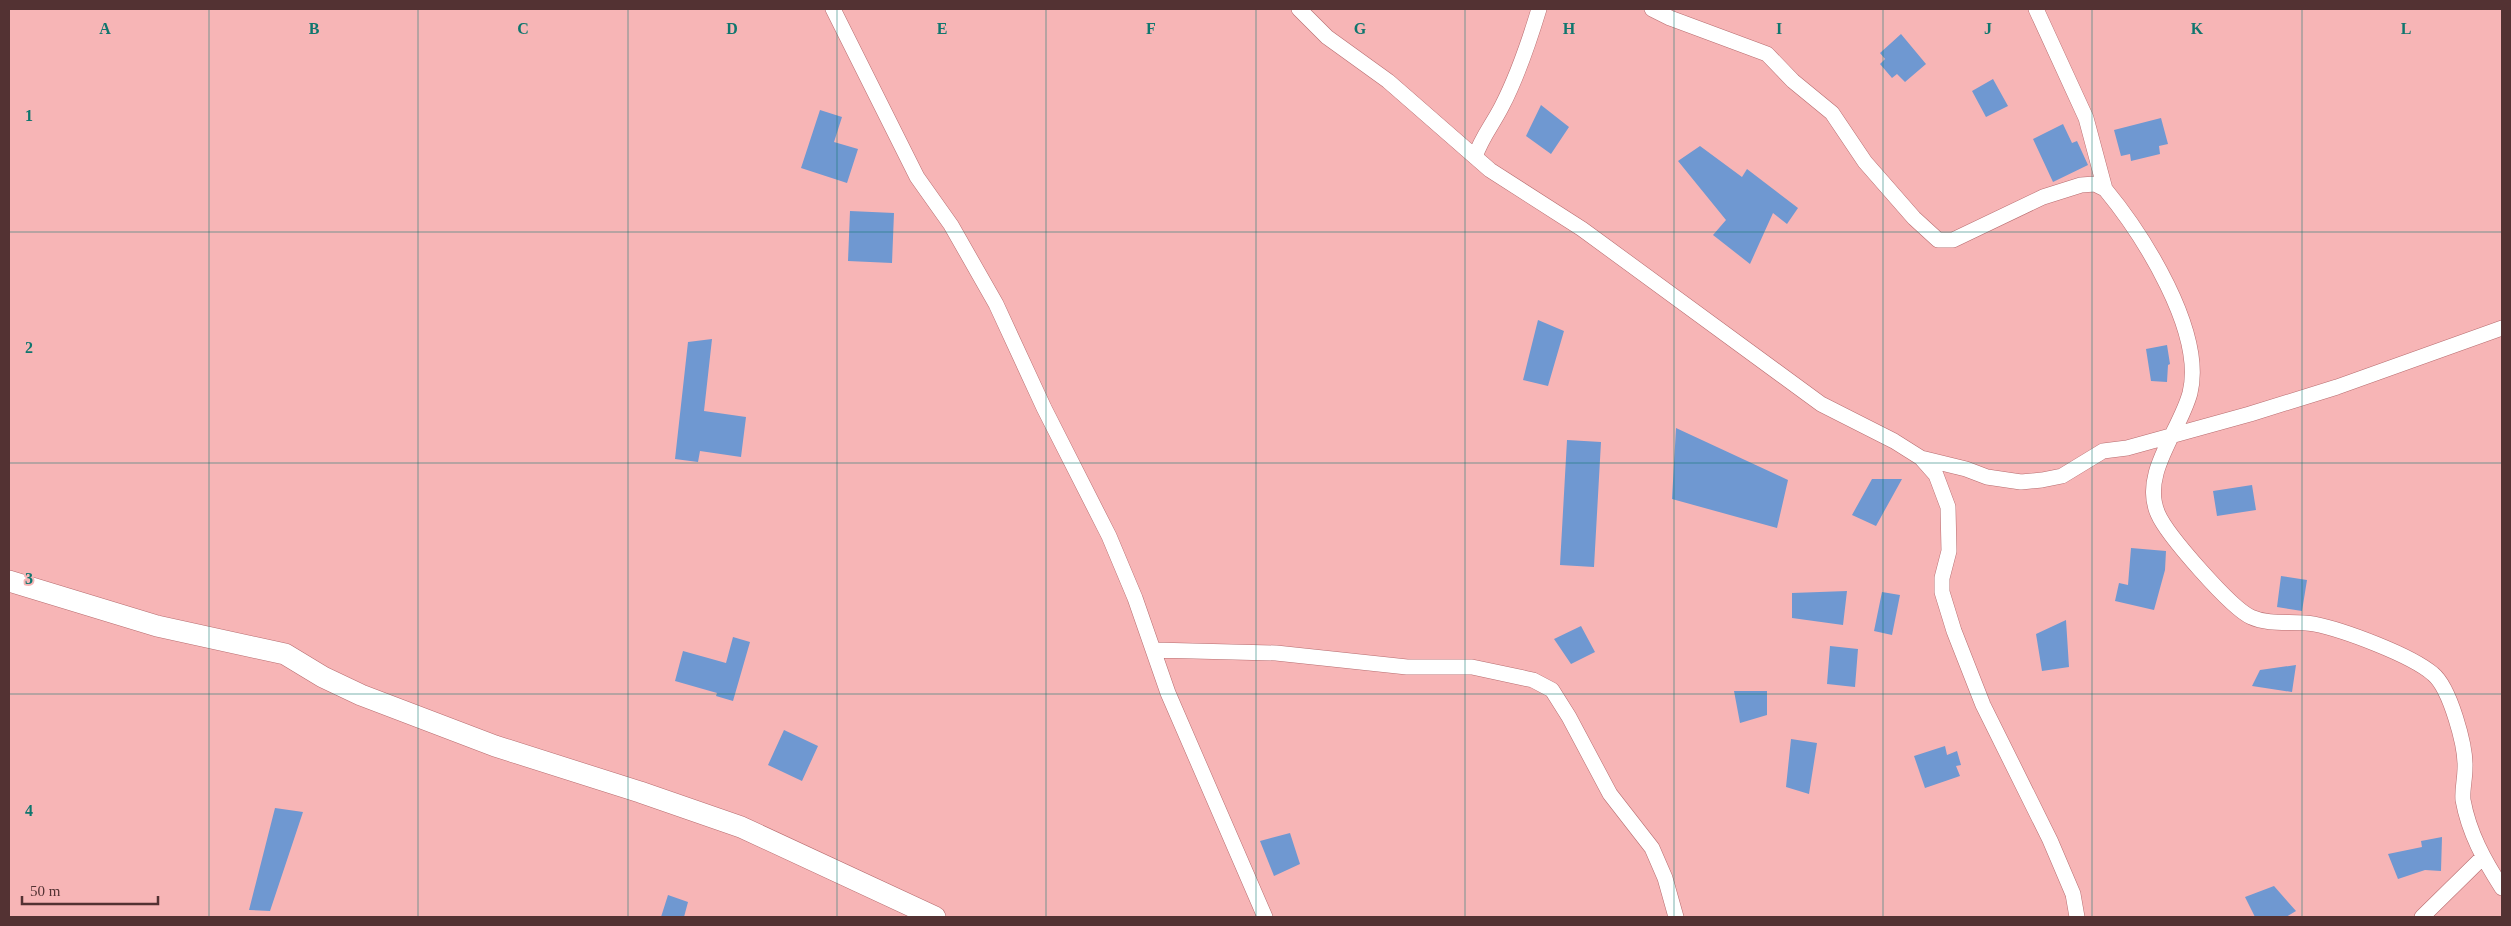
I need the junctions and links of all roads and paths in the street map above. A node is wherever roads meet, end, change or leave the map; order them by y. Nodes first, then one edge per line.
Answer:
1 (833, 9) edge
2 (1299, 9) edge
3 (1539, 9) edge
4 (1652, 9) edge
5 (2036, 9) edge
6 (1475, 157) junction
7 (2106, 189) junction
8 (2502, 328) edge
9 (2172, 436) junction
10 (1921, 458) junction
11 (9, 581) edge
12 (1154, 650) junction
13 (2482, 858) junction
14 (2502, 888) edge
15 (935, 917) edge
16 (1265, 917) edge
17 (1676, 917) edge
18 (2077, 917) edge
19 (2422, 917) edge

1 - 12 street
2 - 6 street
3 - 6 street
4 - 7 street
5 - 7 street
6 - 10 street
7 - 9 street
8 - 9 street
9 - 10 street
9 - 13 street
10 - 18 street
11 - 15 street
12 - 16 street
12 - 17 street
13 - 14 street
13 - 19 street

